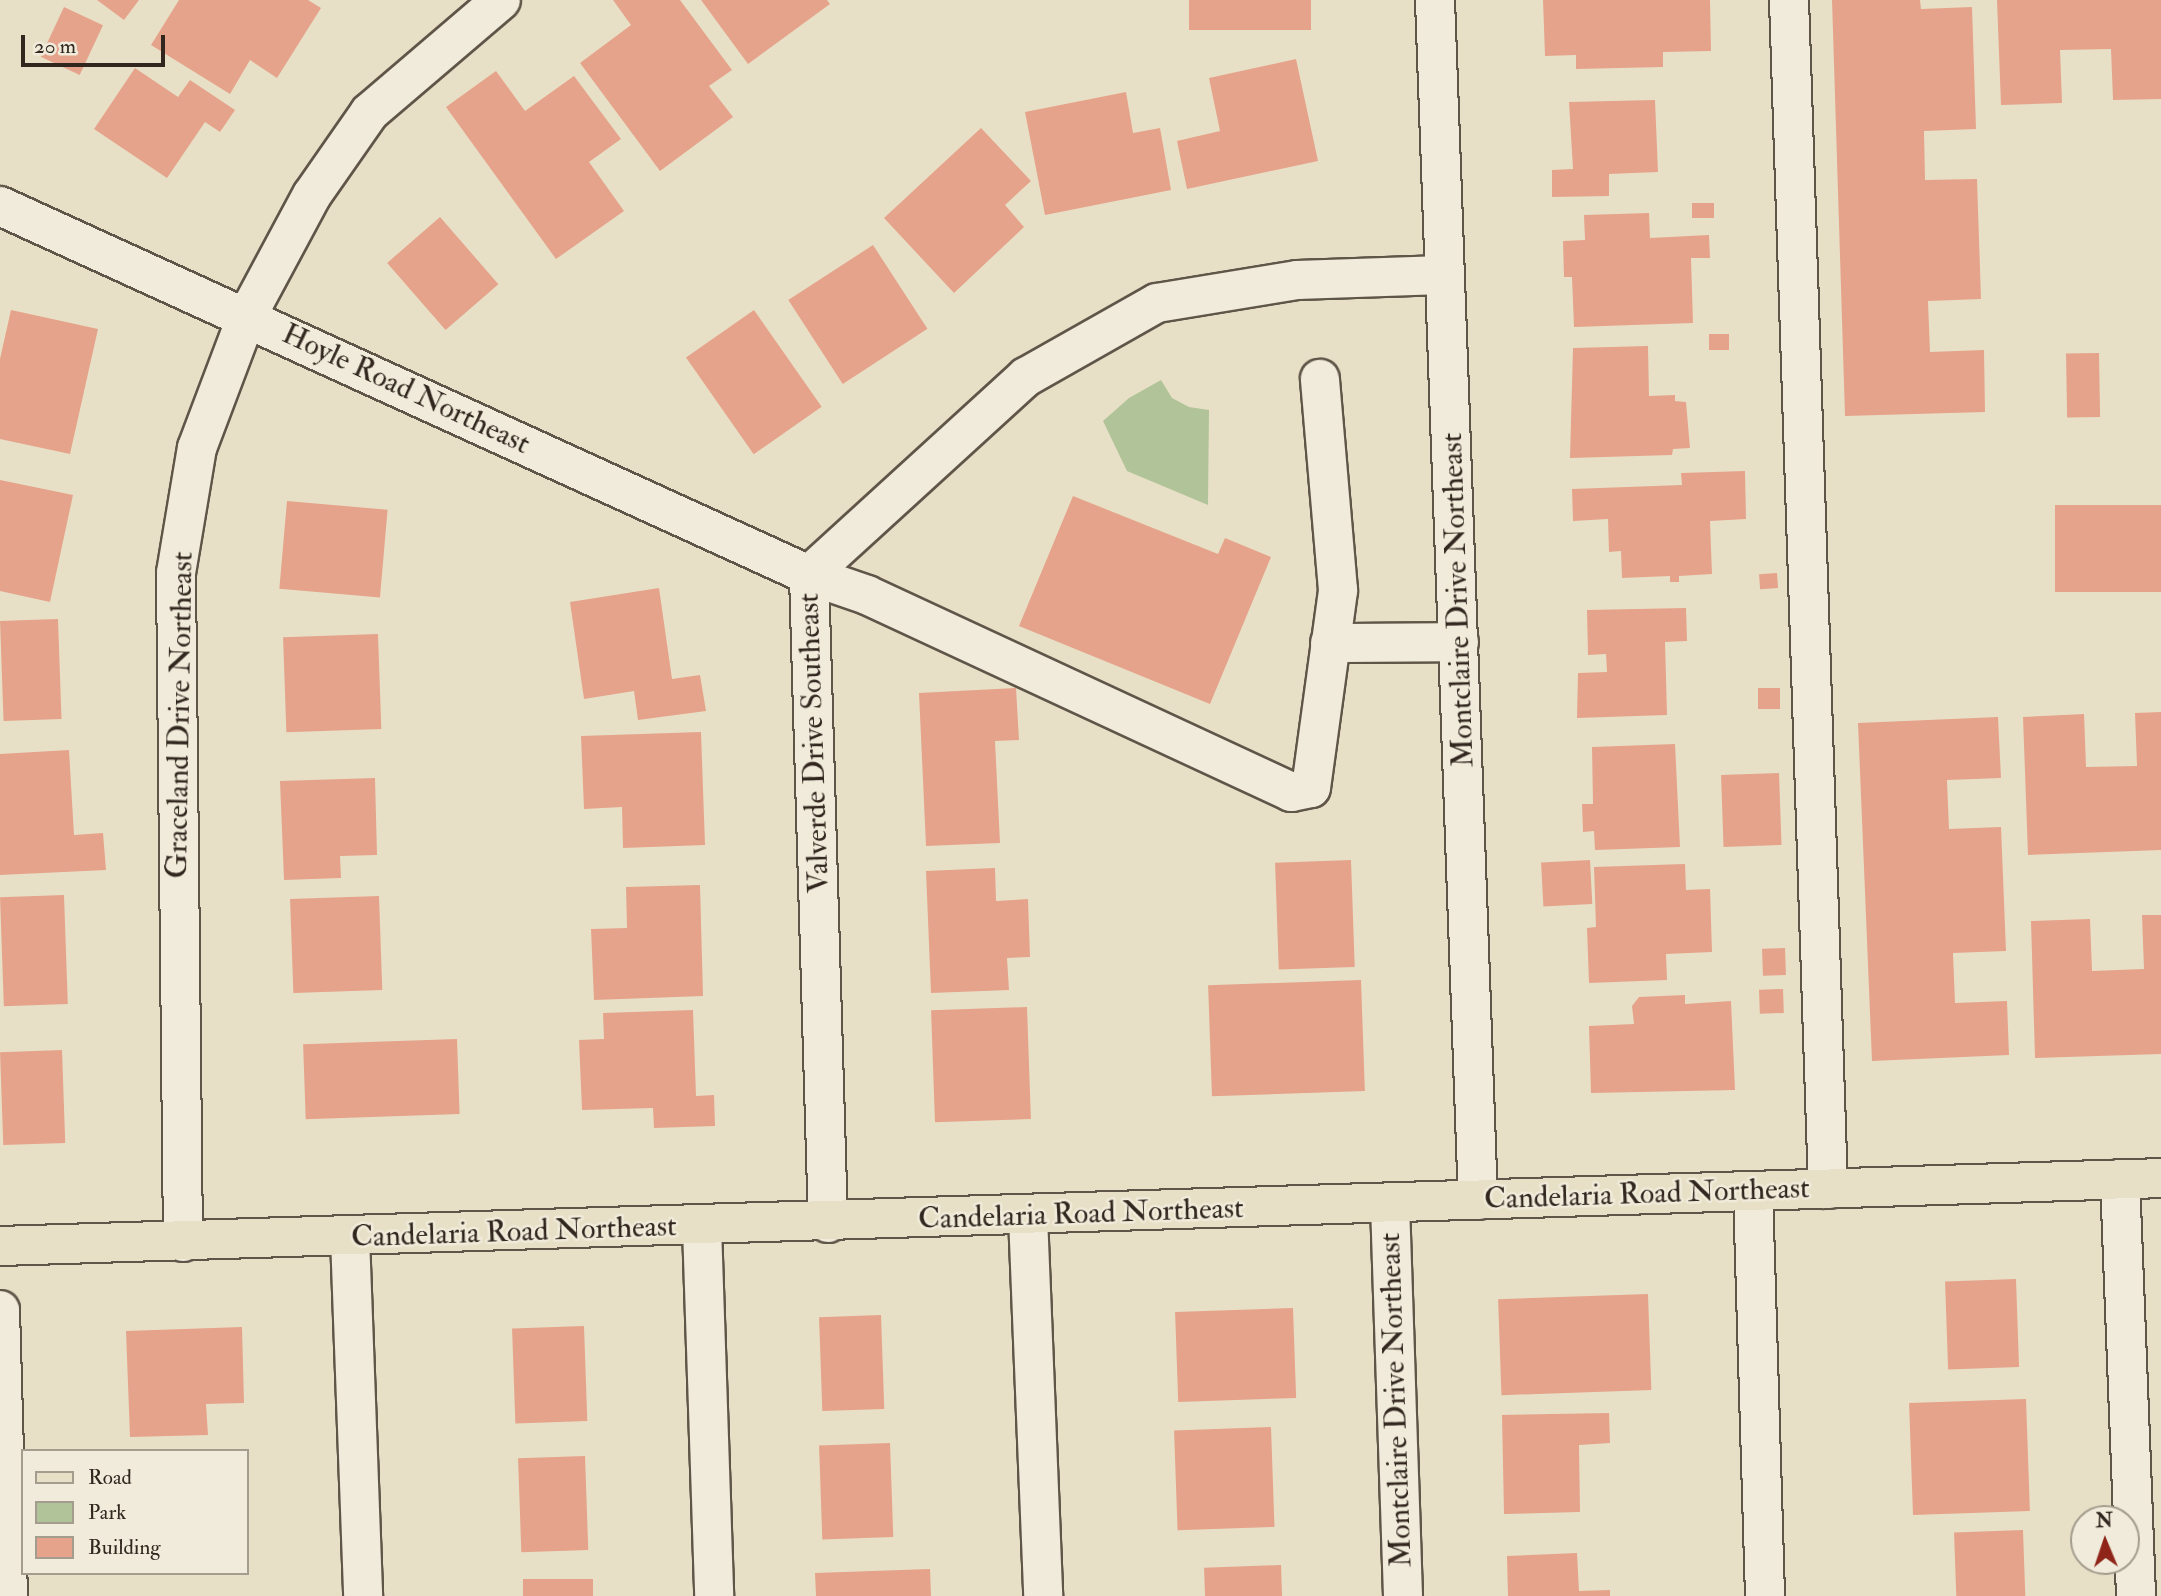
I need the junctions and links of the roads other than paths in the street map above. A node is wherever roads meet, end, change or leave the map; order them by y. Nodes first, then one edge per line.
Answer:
1 (501, 0) edge
2 (1434, 0) edge
3 (1789, 0) edge
4 (0, 206) edge
5 (1443, 275) junction
6 (247, 316) junction
7 (1320, 379) dead end
8 (809, 575) junction
9 (1460, 642) junction
10 (1330, 643) junction
11 (2161, 1178) edge
12 (2120, 1179) junction
13 (1828, 1189) junction
14 (1753, 1191) junction
15 (1478, 1200) junction
16 (1390, 1204) junction
17 (1028, 1216) junction
18 (828, 1223) junction
19 (702, 1227) junction
20 (350, 1237) junction
21 (183, 1242) junction
22 (0, 1246) edge
23 (0, 1310) edge
24 (8, 1596) edge
25 (363, 1596) edge
26 (714, 1596) edge
27 (1043, 1596) edge
28 (1403, 1596) edge
29 (1765, 1596) edge
30 (2136, 1596) edge

1 - 6 street, Graceland Drive Northeast
2 - 5 street, Montclaire Drive Northeast
3 - 13 street
4 - 6 street, Hoyle Road Northeast
5 - 8 street, Valverde Drive Southeast
5 - 9 street, Montclaire Drive Northeast
6 - 8 street, Hoyle Road Northeast
6 - 21 street, Graceland Drive Northeast
7 - 10 street
8 - 10 street, Hoyle Road Northeast
8 - 18 street, Valverde Drive Southeast
9 - 10 street
9 - 15 street, Montclaire Drive Northeast
11 - 12 main road, Candelaria Road Northeast
12 - 13 main road, Candelaria Road Northeast
12 - 30 street
13 - 14 main road, Candelaria Road Northeast
14 - 15 main road, Candelaria Road Northeast
14 - 29 street
15 - 16 main road, Candelaria Road Northeast
16 - 17 main road, Candelaria Road Northeast
16 - 28 street, Montclaire Drive Northeast
17 - 18 main road, Candelaria Road Northeast
17 - 27 street
18 - 19 main road, Candelaria Road Northeast
19 - 20 main road, Candelaria Road Northeast
19 - 26 street
20 - 21 main road, Candelaria Road Northeast
20 - 25 street
21 - 22 main road, Candelaria Road Northeast
23 - 24 street

